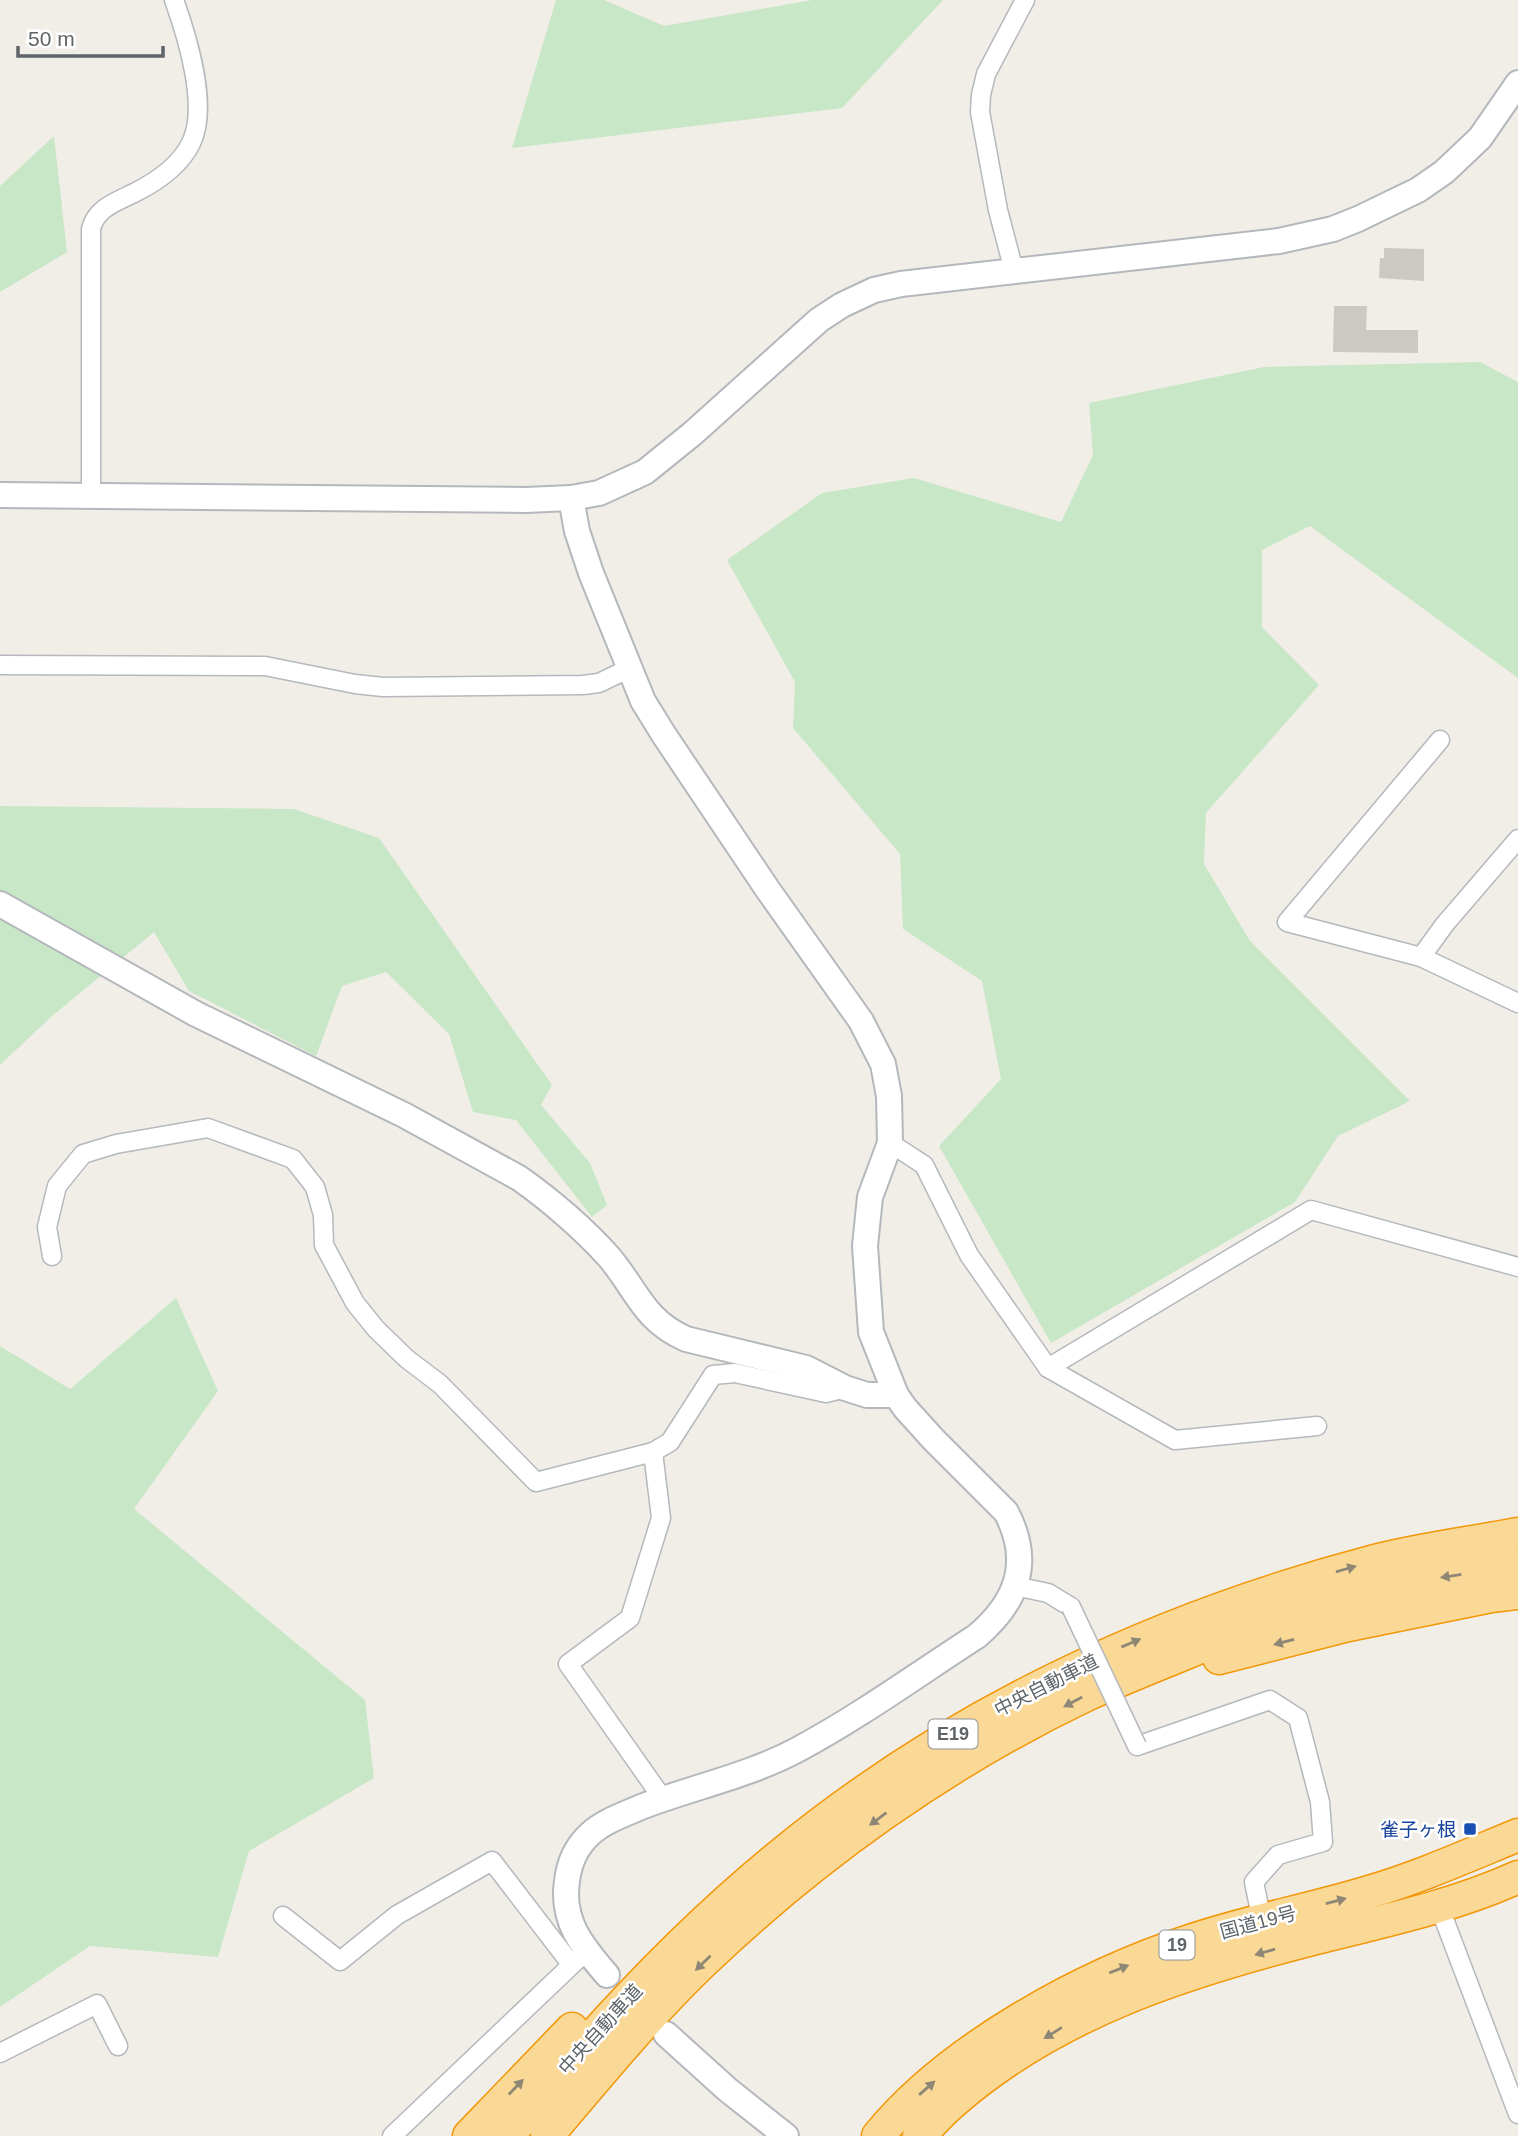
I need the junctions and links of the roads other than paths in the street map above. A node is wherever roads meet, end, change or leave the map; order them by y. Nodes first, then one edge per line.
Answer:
1 (174, 0) edge
2 (1025, 0) edge
3 (1518, 83) edge
4 (1014, 271) junction
5 (0, 495) edge
6 (91, 495) junction
7 (572, 498) junction
8 (0, 665) edge
9 (630, 668) junction
10 (1440, 740) dead end
11 (1518, 839) edge
12 (0, 904) edge
13 (1420, 957) junction
14 (1518, 1003) edge
15 (890, 1143) junction
16 (52, 1256) dead end
17 (1518, 1266) edge
18 (1048, 1368) junction
19 (845, 1388) junction
20 (896, 1395) junction
21 (1317, 1426) dead end
22 (653, 1452) junction
23 (1518, 1534) edge
24 (1518, 1566) edge
25 (1015, 1586) junction
26 (1518, 1592) edge
27 (1148, 1668) junction
28 (961, 1730) junction
29 (663, 1799) junction
30 (1518, 1835) edge
31 (1518, 1877) edge
32 (1439, 1906) junction
33 (283, 1916) dead end
34 (1262, 1921) junction
35 (579, 1958) junction
36 (607, 1975) dead end
37 (666, 2034) dead end
38 (118, 2046) dead end
39 (0, 2053) edge
40 (1518, 2114) edge
41 (392, 2136) edge
42 (469, 2136) edge
43 (508, 2136) edge
44 (547, 2136) edge
45 (786, 2136) edge
46 (878, 2136) edge
47 (919, 2136) edge

1 - 6 street
2 - 4 street
3 - 4 street
4 - 7 street
5 - 6 street
6 - 7 street
7 - 9 street
8 - 9 street
9 - 15 street
10 - 13 street
11 - 13 street
12 - 19 street
13 - 14 street
15 - 18 street
15 - 20 street
16 - 22 street
17 - 18 street
18 - 21 street
19 - 20 street
19 - 22 street
20 - 25 street
22 - 29 street
28 -> 23 highway, 中央自動車道 / E19
24 -> 27 highway, 中央自動車道 / E19
25 - 29 street
25 - 34 street, bridge
26 -> 27 highway
27 -> 44 highway, 中央自動車道 / E19
42 -> 28 highway
28 - 43 highway, 中央自動車道 / E19
29 - 35 street
34 -> 30 highway, 国道19号 / 19
31 - 32 highway, 国道19号 / 19
32 - 40 street
32 -> 47 highway, 国道19号 / 19
33 - 35 street
46 -> 34 highway, 国道19号 / 19
35 - 36 street
35 - 41 street
37 - 45 street
38 - 39 street

